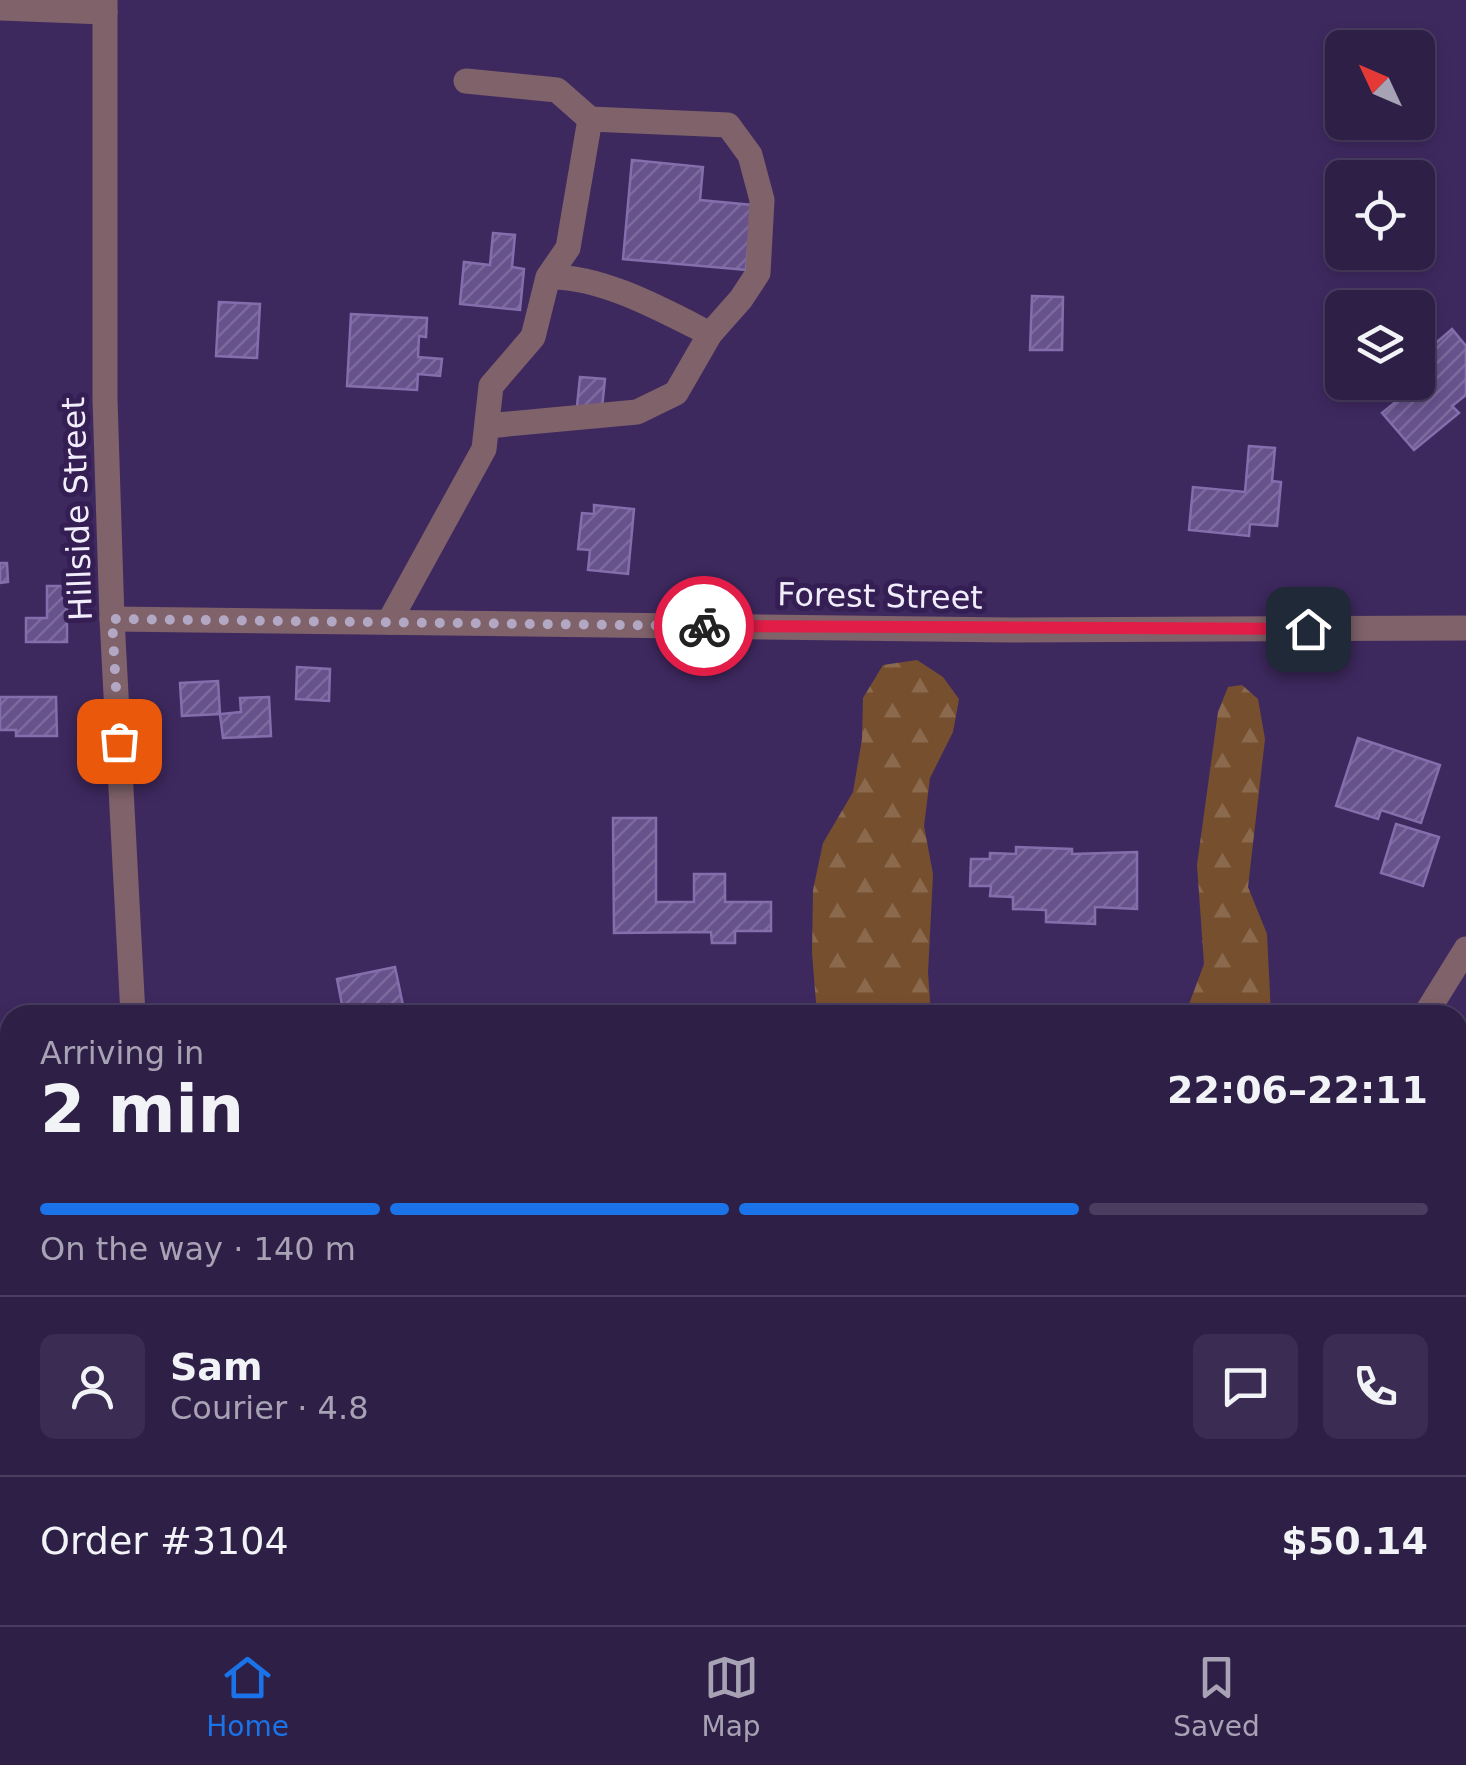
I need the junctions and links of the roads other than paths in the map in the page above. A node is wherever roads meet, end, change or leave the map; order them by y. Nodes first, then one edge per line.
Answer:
1 (105, 6) edge
2 (0, 8) edge
3 (466, 81) dead end
4 (590, 120) junction
5 (548, 277) junction
6 (710, 334) junction
7 (487, 426) junction
8 (112, 619) junction
9 (389, 622) junction
10 (1466, 628) edge
11 (1466, 949) edge
12 (132, 1005) edge
13 (1431, 1005) edge

1 - 2 street
1 - 8 street, Hillside Street
3 - 4 street
4 - 5 street
4 - 6 street
5 - 6 street
5 - 7 street
6 - 7 street
7 - 9 street
8 - 9 street, Forest Street
8 - 12 street, Hillside Street
9 - 10 street, Forest Street
11 - 13 street

